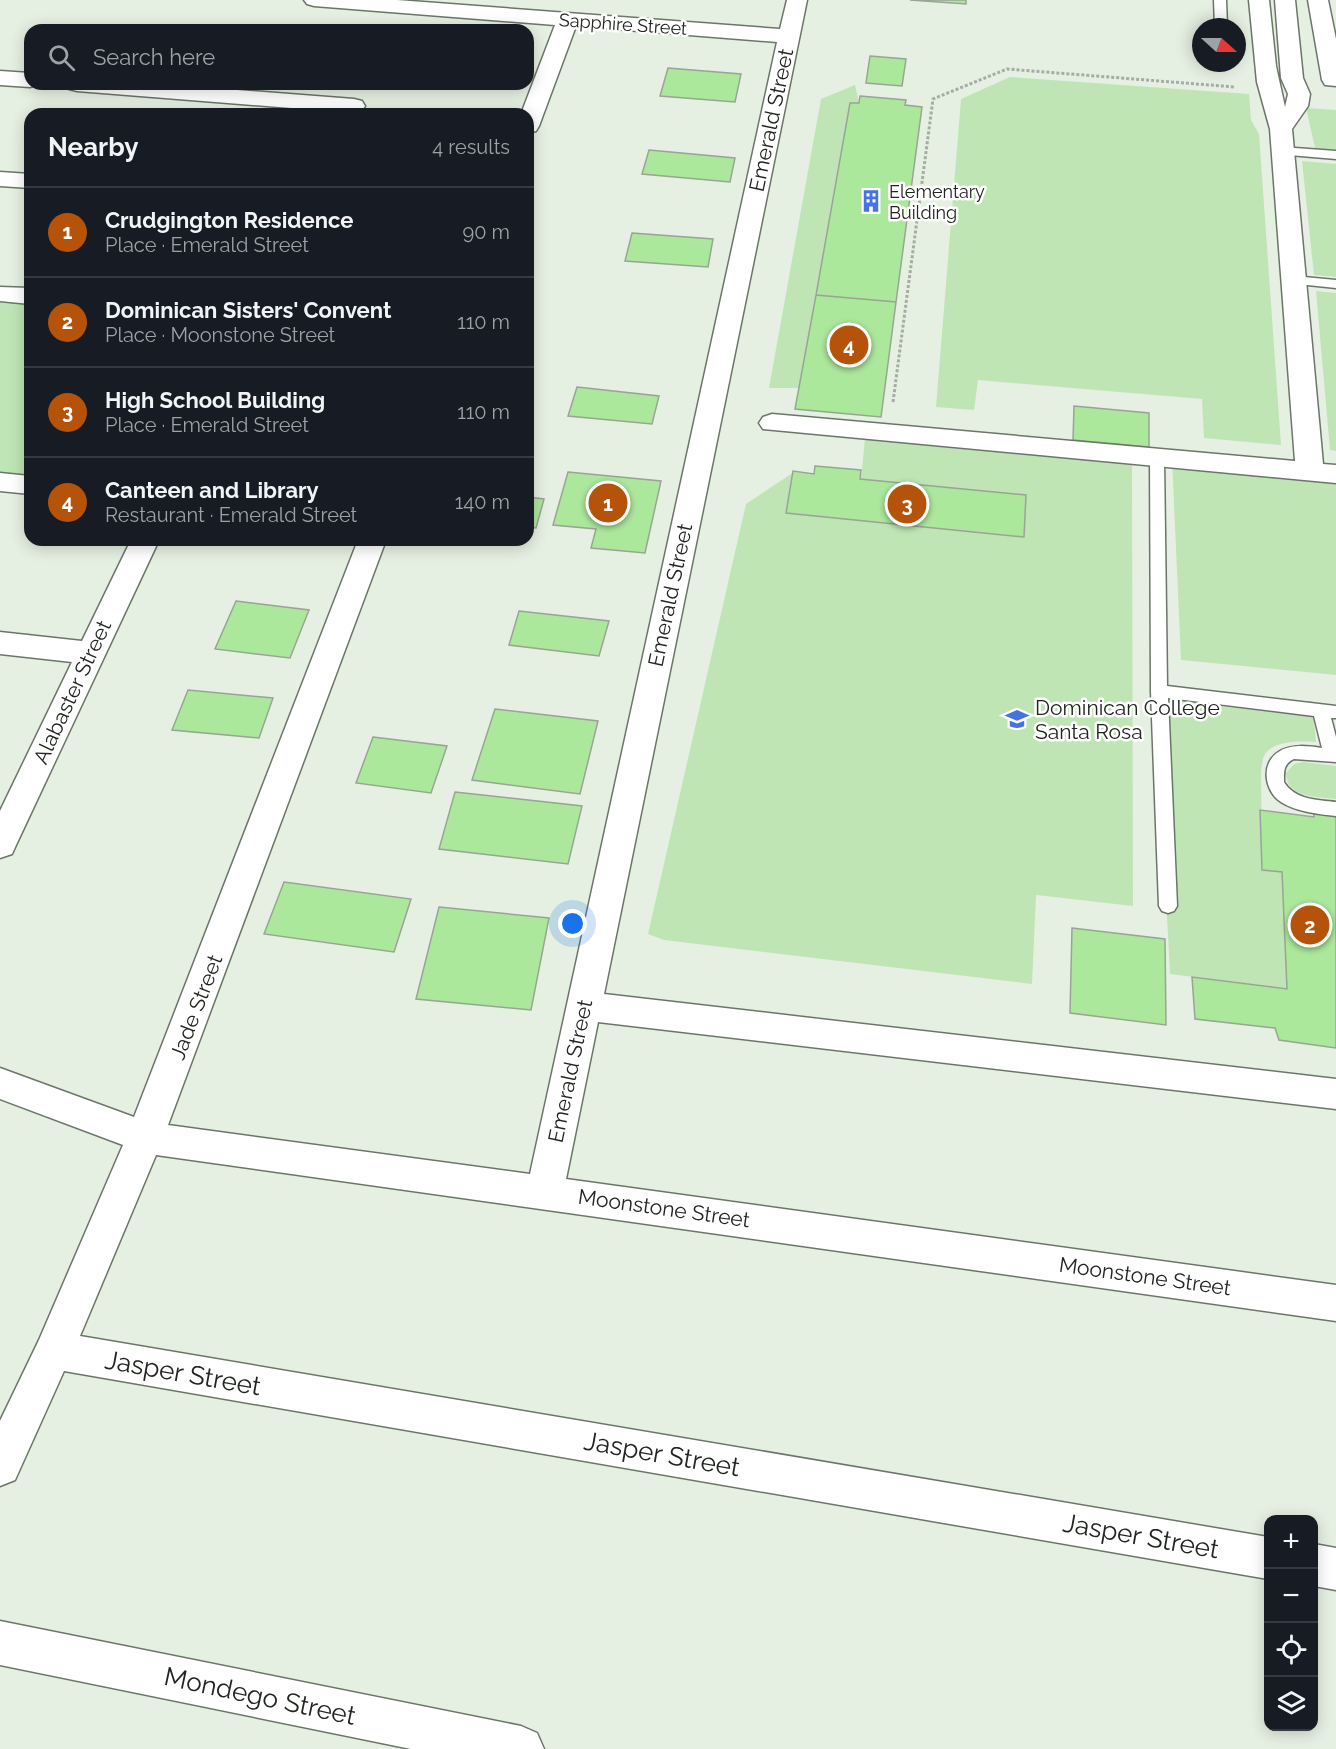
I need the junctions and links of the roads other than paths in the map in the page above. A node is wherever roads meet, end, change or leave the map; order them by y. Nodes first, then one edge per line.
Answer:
1 (314, 0) edge
2 (797, 0) edge
3 (1220, 0) edge
4 (1259, 0) edge
5 (1285, 0) edge
6 (1318, 0) edge
7 (401, 7) junction
8 (1221, 18) edge
9 (568, 19) junction
10 (393, 24) edge
11 (789, 36) junction
12 (1266, 77) junction
13 (0, 78) edge
14 (1292, 78) junction
15 (24, 80) edge
16 (1335, 80) edge
17 (140, 90) edge
18 (361, 90) edge
19 (331, 108) edge
20 (353, 108) edge
21 (534, 110) edge
22 (1281, 140) junction
23 (1336, 155) edge
24 (0, 179) edge
25 (24, 181) edge
26 (1293, 280) junction
27 (1336, 284) edge
28 (0, 294) edge
29 (24, 296) edge
30 (772, 423) dead end
31 (1157, 457) junction
32 (1323, 473) edge
33 (0, 482) edge
34 (24, 484) edge
35 (142, 546) edge
36 (370, 546) edge
37 (0, 643) edge
38 (91, 653) junction
39 (1159, 691) junction
40 (1329, 711) edge
41 (1334, 756) edge
42 (1336, 809) edge
43 (1, 840) edge
44 (1168, 906) dead end
45 (584, 1006) junction
46 (0, 1083) edge
47 (1336, 1094) edge
48 (147, 1138) junction
49 (545, 1191) junction
50 (1336, 1303) edge
51 (56, 1351) junction
52 (0, 1466) edge
53 (1264, 1557) edge
54 (1318, 1566) edge
55 (1336, 1569) edge
56 (0, 1643) edge
57 (521, 1749) edge

1 - 7 street, Sapphire Street
2 - 11 street, Emerald Street
3 - 8 lane
4 - 12 street
5 - 14 street
6 - 16 street
7 - 9 street, Sapphire Street
7 - 10 street
9 - 11 street, Sapphire Street
9 - 21 street
11 - 45 street, Emerald Street
12 - 14 street
12 - 22 street
13 - 15 street
14 - 16 street
14 - 22 street
17 - 19 street
18 - 20 street
22 - 23 lane
22 - 26 street
24 - 25 street
26 - 27 lane
26 - 32 street
28 - 29 street
30 - 31 street
31 - 32 street
31 - 39 lane
33 - 34 street
35 - 38 street, Alabaster Street
36 - 48 street, Jade Street
37 - 38 street
38 - 43 street, Alabaster Street
39 - 40 lane
39 - 44 lane
40 - 41 lane
41 - 42 lane
45 - 47 street
45 - 49 street, Emerald Street
46 - 48 street, Moonstone Street
48 - 49 street, Moonstone Street
48 - 51 street, Jade Street
49 - 50 street, Moonstone Street
51 - 52 street, Jade Street
51 - 53 street, Jasper Street
54 - 55 street
56 - 57 street, Mondego Street

